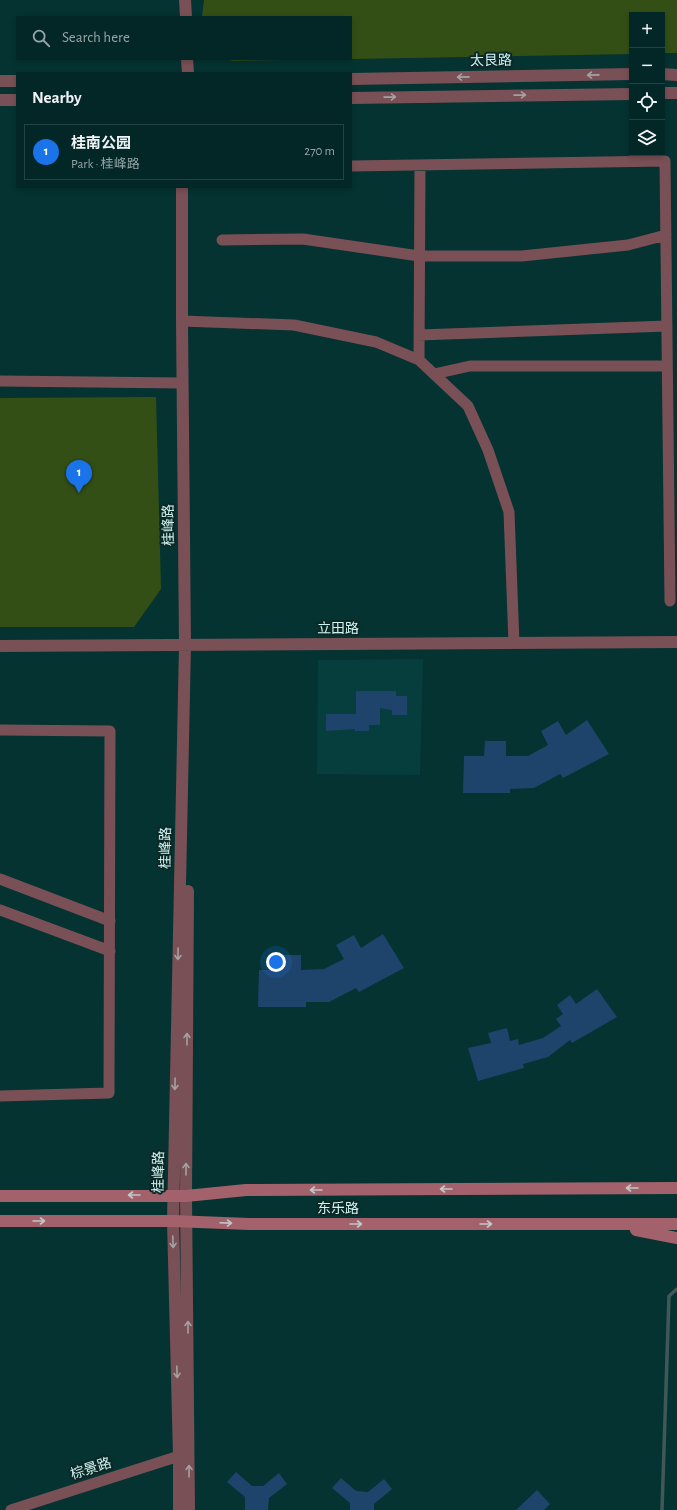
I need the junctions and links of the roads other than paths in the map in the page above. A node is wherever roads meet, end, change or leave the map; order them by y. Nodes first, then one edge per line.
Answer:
1 (181, 0) edge
2 (185, 0) edge
3 (182, 16) edge
4 (186, 16) edge
5 (182, 60) edge
6 (187, 60) edge
7 (182, 72) edge
8 (188, 72) edge
9 (629, 74) edge
10 (665, 74) edge
11 (677, 75) edge
12 (352, 79) edge
13 (0, 81) edge
14 (16, 81) edge
15 (665, 93) edge
16 (677, 93) edge
17 (629, 94) edge
18 (352, 98) edge
19 (0, 100) edge
20 (16, 100) edge
21 (420, 165) junction
22 (352, 166) edge
23 (182, 188) edge
24 (187, 188) edge
25 (666, 235) junction
26 (222, 240) dead end
27 (420, 256) junction
28 (185, 321) junction
29 (667, 326) junction
30 (419, 335) junction
31 (419, 360) junction
32 (667, 366) junction
33 (434, 374) junction
34 (0, 381) edge
35 (182, 383) junction
36 (670, 600) dead end
37 (677, 642) edge
38 (514, 643) junction
39 (187, 645) junction
40 (0, 646) edge
41 (0, 730) edge
42 (0, 879) edge
43 (0, 910) edge
44 (110, 921) junction
45 (110, 951) junction
46 (0, 1096) edge
47 (674, 1185) edge
48 (173, 1195) junction
49 (0, 1196) edge
50 (186, 1196) junction
51 (0, 1221) edge
52 (173, 1221) junction
53 (187, 1221) junction
54 (593, 1224) junction
55 (674, 1224) edge
56 (674, 1237) edge
57 (179, 1456) junction
58 (11, 1510) edge
59 (179, 1510) edge
60 (189, 1510) edge

1 - 3 street
2 - 4 street
5 - 7 street
6 - 8 street
9 -> 12 street, 太艮路
10 - 11 street
13 - 14 street
15 - 16 street
18 -> 17 street
19 - 20 street
21 - 22 street
21 - 25 street
21 - 27 street
23 - 28 street, 桂峰路
24 - 28 street
25 - 27 street
25 - 29 street
26 - 27 street
27 - 30 street
28 - 31 street
28 - 35 street, 桂峰路
28 - 39 street
29 - 30 street
29 - 32 street
30 - 31 street
31 - 33 street
32 - 33 street
32 - 36 street
33 - 38 street
34 - 35 street
35 - 39 street, 桂峰路
37 - 38 street, 立田路
38 - 39 street, 立田路
39 - 40 street, 立田路
39 -> 48 street, 桂峰路
50 -> 39 street
41 - 44 street
42 - 44 street
43 - 45 street
44 - 45 street
45 - 46 street
47 -> 50 main road, 东乐路
48 -> 49 main road, 东乐路
48 - 50 main road, 东乐路
48 - 52 street, 桂峰路
50 - 53 street
51 -> 52 main road, 东乐路
52 - 53 main road, 东乐路
52 -> 57 street, 桂峰路
53 -> 54 main road, 东乐路
60 -> 53 street
54 - 55 main road, 东乐路
54 - 56 main road
57 - 58 street, 棕景路
57 - 59 street, 桂峰路

